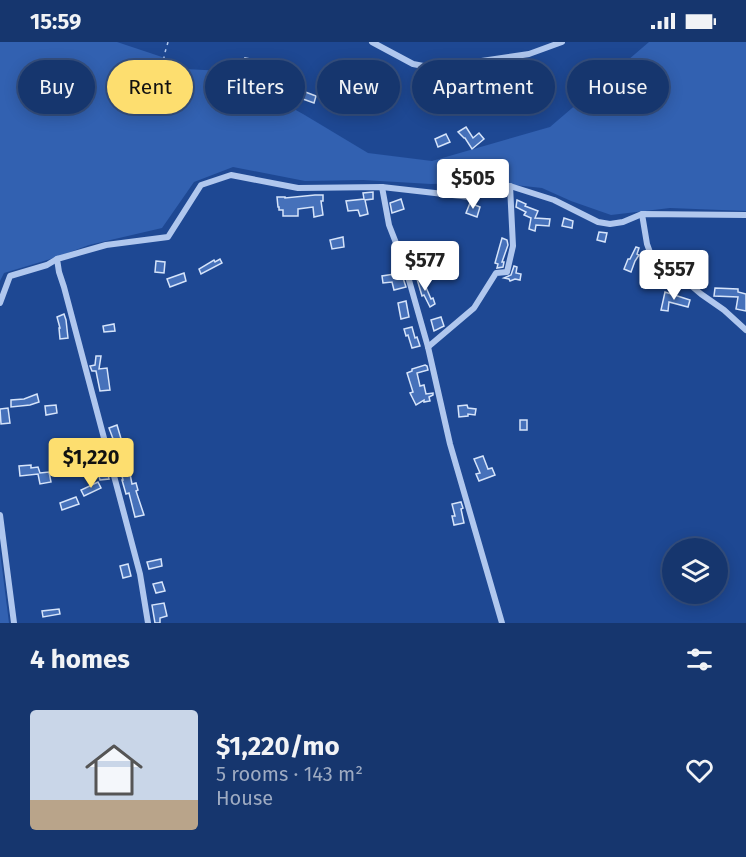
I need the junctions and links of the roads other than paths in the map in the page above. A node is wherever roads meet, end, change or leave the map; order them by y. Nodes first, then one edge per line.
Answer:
1 (372, 42) edge
2 (562, 42) edge
3 (510, 186) junction
4 (382, 188) junction
5 (642, 214) junction
6 (746, 215) edge
7 (57, 259) junction
8 (0, 303) edge
9 (746, 330) edge
10 (428, 347) junction
11 (0, 514) edge
12 (14, 623) edge
13 (148, 623) edge
14 (502, 623) edge

1 - 2 street
3 - 4 street
3 - 5 street
3 - 10 street
4 - 7 street
4 - 10 street
5 - 6 street
5 - 9 street
7 - 8 street
7 - 13 street
10 - 14 street
11 - 12 street

